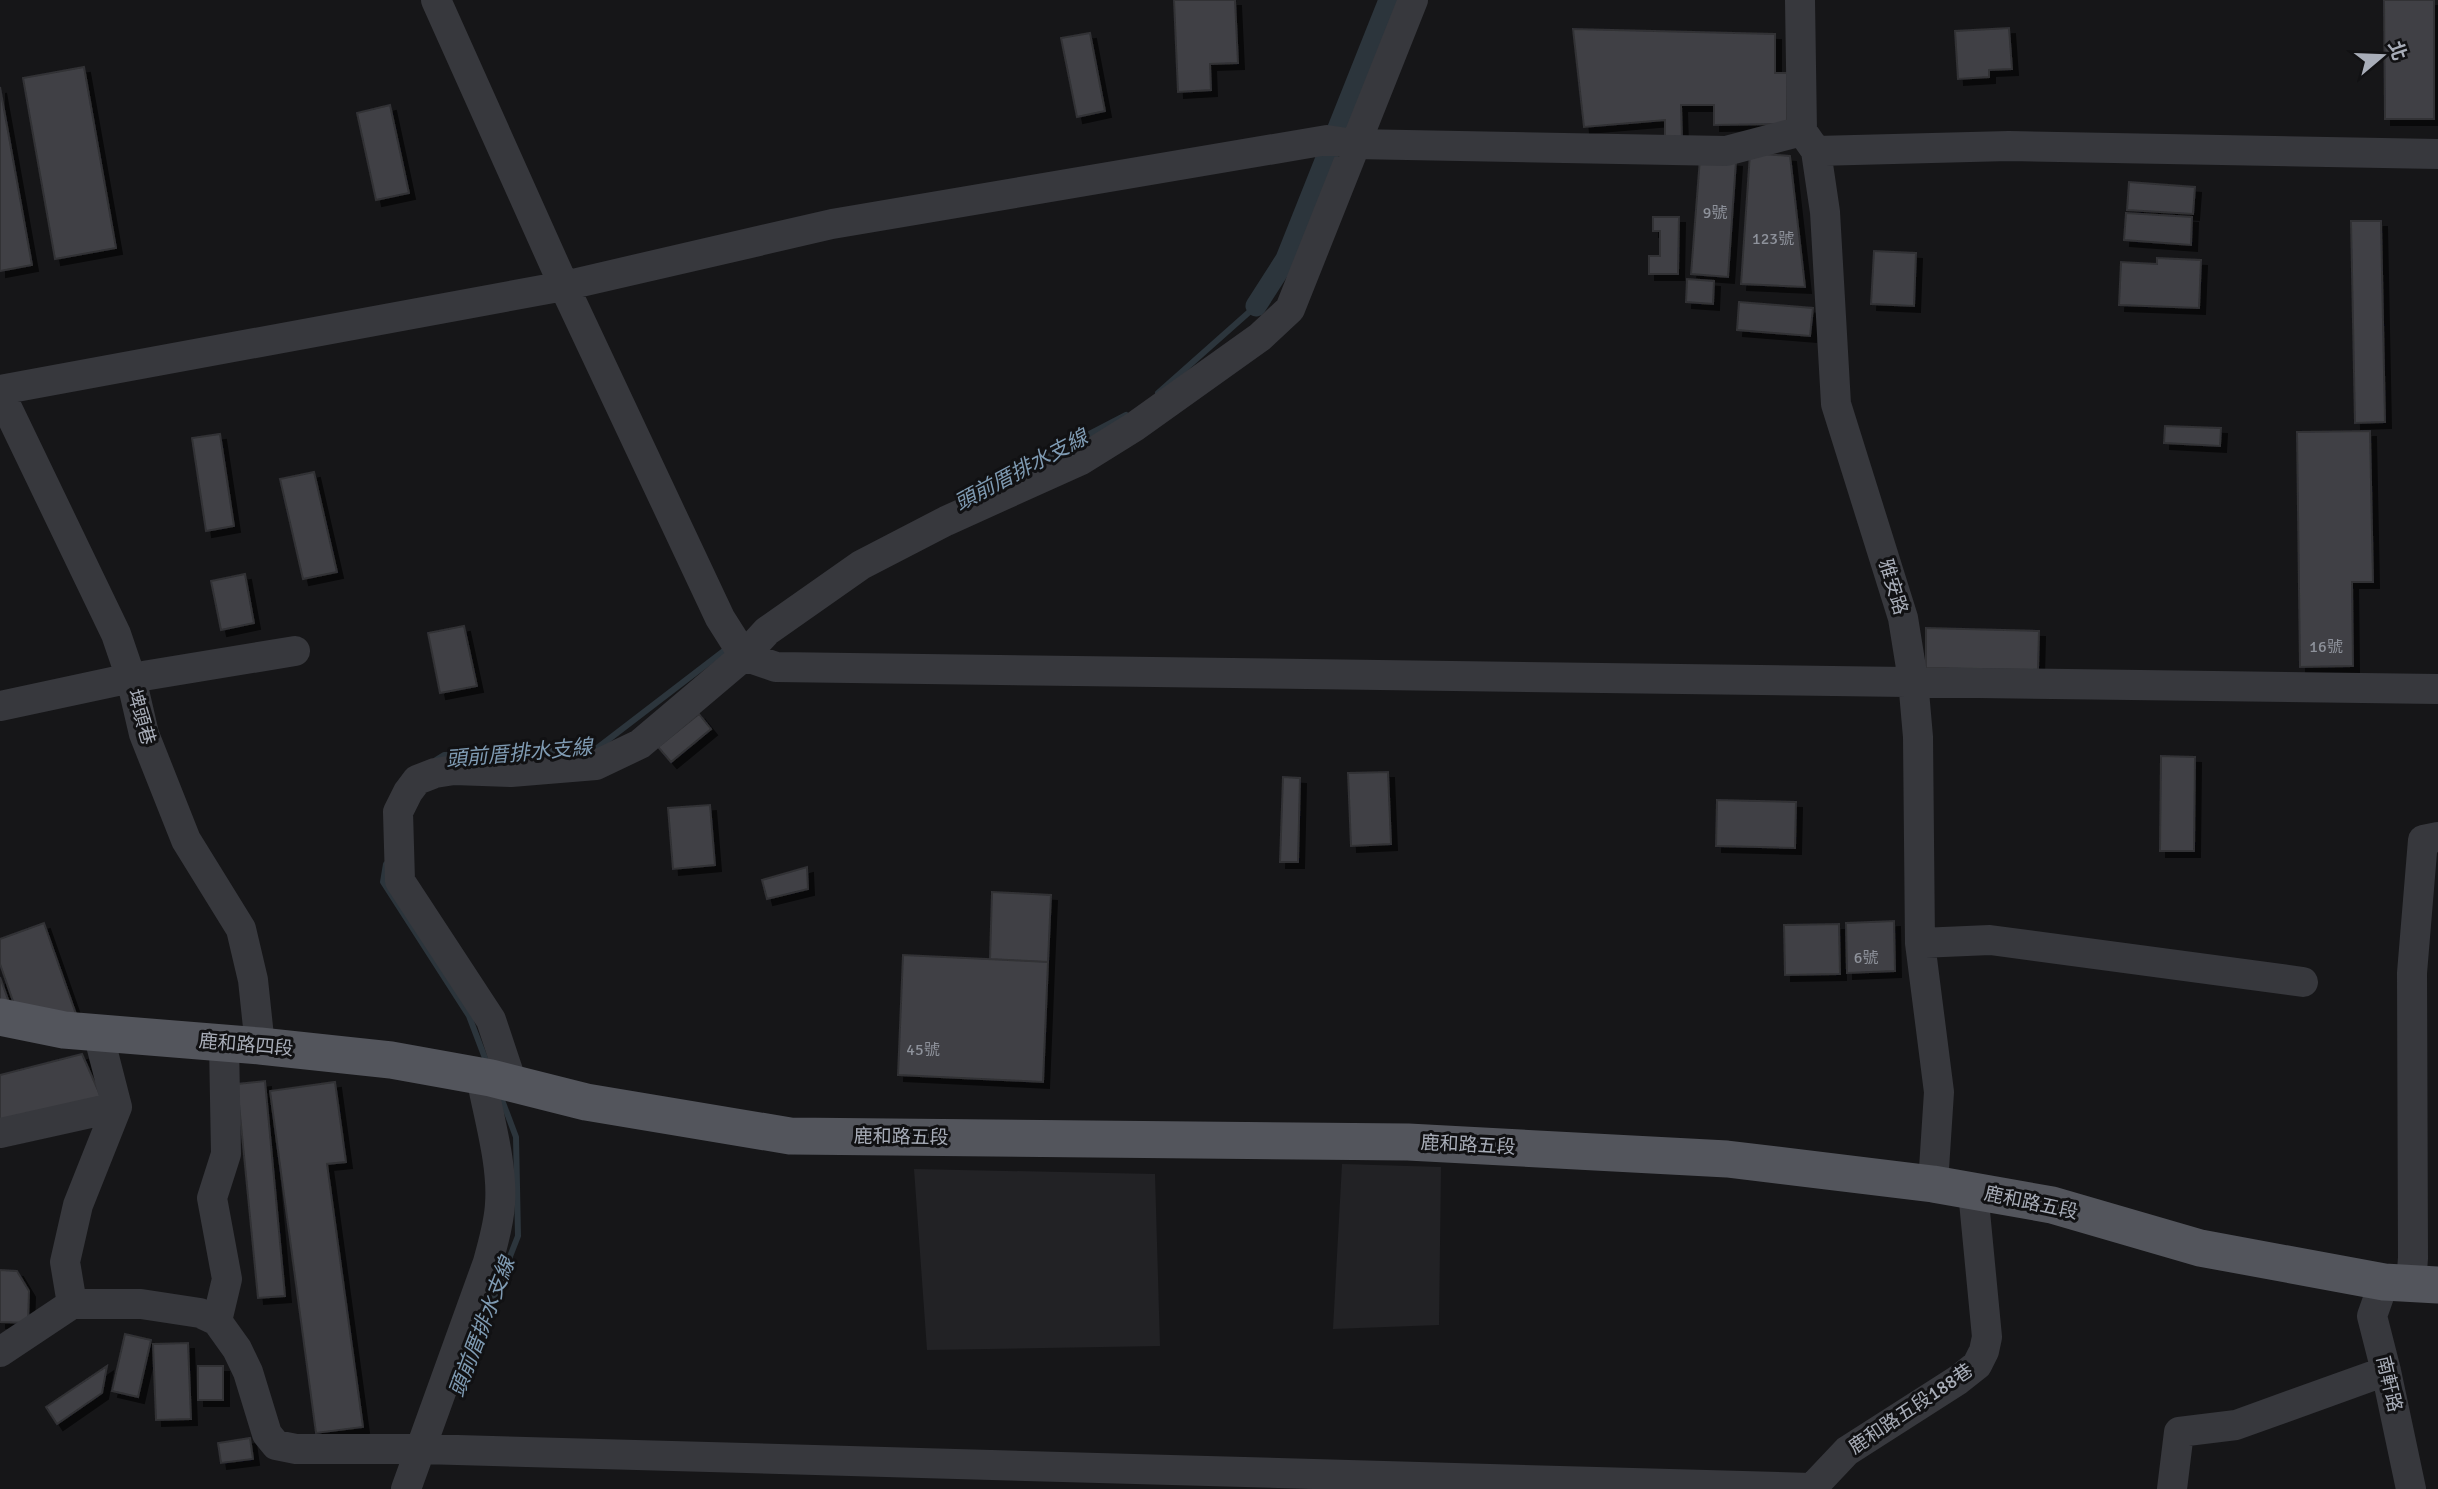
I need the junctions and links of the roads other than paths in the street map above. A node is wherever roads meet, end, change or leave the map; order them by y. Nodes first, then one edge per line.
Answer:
1 (436, 0) edge
2 (1413, 0) edge
3 (1800, 0) edge
4 (1809, 141) junction
5 (1354, 144) junction
6 (2438, 154) edge
7 (564, 286) junction
8 (0, 391) edge
9 (295, 651) dead end
10 (744, 656) junction
11 (131, 678) junction
12 (1913, 680) junction
13 (2438, 689) edge
14 (0, 706) edge
15 (2438, 837) edge
16 (1920, 943) junction
17 (2303, 982) dead end
18 (0, 1017) edge
19 (97, 1033) junction
20 (224, 1043) junction
21 (260, 1046) junction
22 (498, 1080) junction
23 (117, 1107) junction
24 (0, 1133) edge
25 (1933, 1184) junction
26 (1973, 1191) junction
27 (2411, 1284) edge
28 (72, 1304) junction
29 (217, 1321) junction
30 (0, 1352) edge
31 (2386, 1371) junction
32 (422, 1449) junction
33 (1811, 1488) edge
34 (406, 1489) edge
35 (2172, 1489) edge
36 (2411, 1489) edge

1 - 7 street
2 - 5 street
3 - 4 street, 雅安路
4 - 5 street
4 - 6 street
4 - 12 street, 雅安路
5 - 7 street
5 - 10 street
7 - 8 street
7 - 10 street
8 - 11 street, 埤頭巷
9 - 11 street
10 - 12 street
10 - 22 street
11 - 14 street
11 - 21 street, 埤頭巷
12 - 13 street
12 - 16 street, 雅安路
15 - 27 street, 南軒路
16 - 17 street
16 - 25 street, 雅安路
18 - 19 main road, 鹿和路四段
19 - 20 main road, 鹿和路四段
19 - 23 street
20 - 21 main road, 鹿和路四段
20 - 29 street
21 - 22 main road, 鹿和路四段
22 - 25 main road, 鹿和路五段
22 - 32 street
23 - 24 street
23 - 28 street
25 - 26 main road, 鹿和路五段
26 - 27 main road, 鹿和路五段
26 - 33 street, 鹿和路五段188巷
27 - 31 street, 南軒路
28 - 29 street
28 - 30 street
29 - 32 street
31 - 35 street
31 - 36 street, 南軒路
32 - 33 street
32 - 34 street

